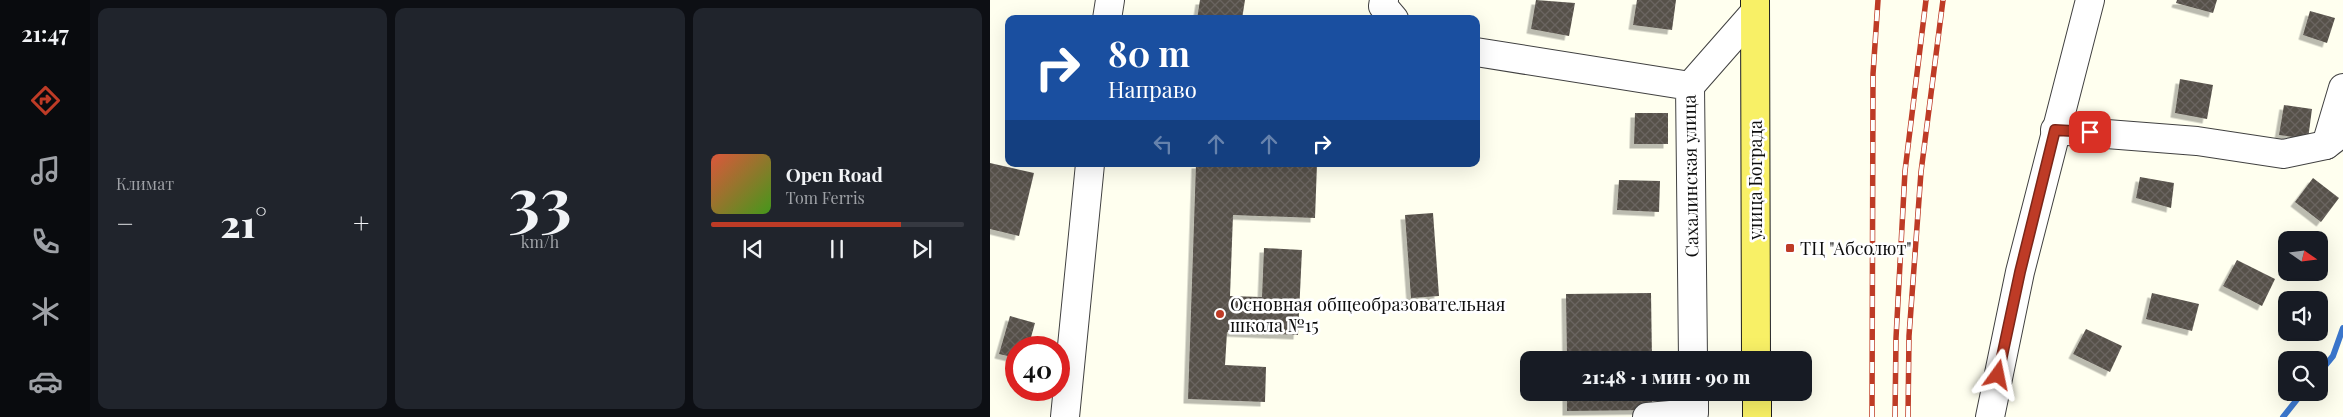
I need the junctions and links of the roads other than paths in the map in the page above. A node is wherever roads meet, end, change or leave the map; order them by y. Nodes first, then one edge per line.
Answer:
1 (1110, 0) edge
2 (1384, 0) edge
3 (2090, 0) edge
4 (1755, 6) edge
5 (1108, 15) edge
6 (1391, 15) edge
7 (1480, 53) edge
8 (1690, 86) junction
9 (2343, 88) edge
10 (2055, 130) junction
11 (2334, 138) edge
12 (1090, 167) edge
13 (1693, 351) edge
14 (1756, 351) edge
15 (1757, 401) edge
16 (1694, 410) edge
17 (1065, 417) edge
18 (1647, 417) edge
19 (1757, 417) edge
20 (1990, 417) edge

1 - 5 street
2 - 6 street
3 - 10 street
4 - 8 street
4 - 14 main road, улица Бограда
7 - 8 street, Сахалинская улица
8 - 13 street, Сахалинская улица
9 - 11 street
10 - 11 street
10 - 20 street
12 - 17 street
15 - 19 main road
16 - 18 street

